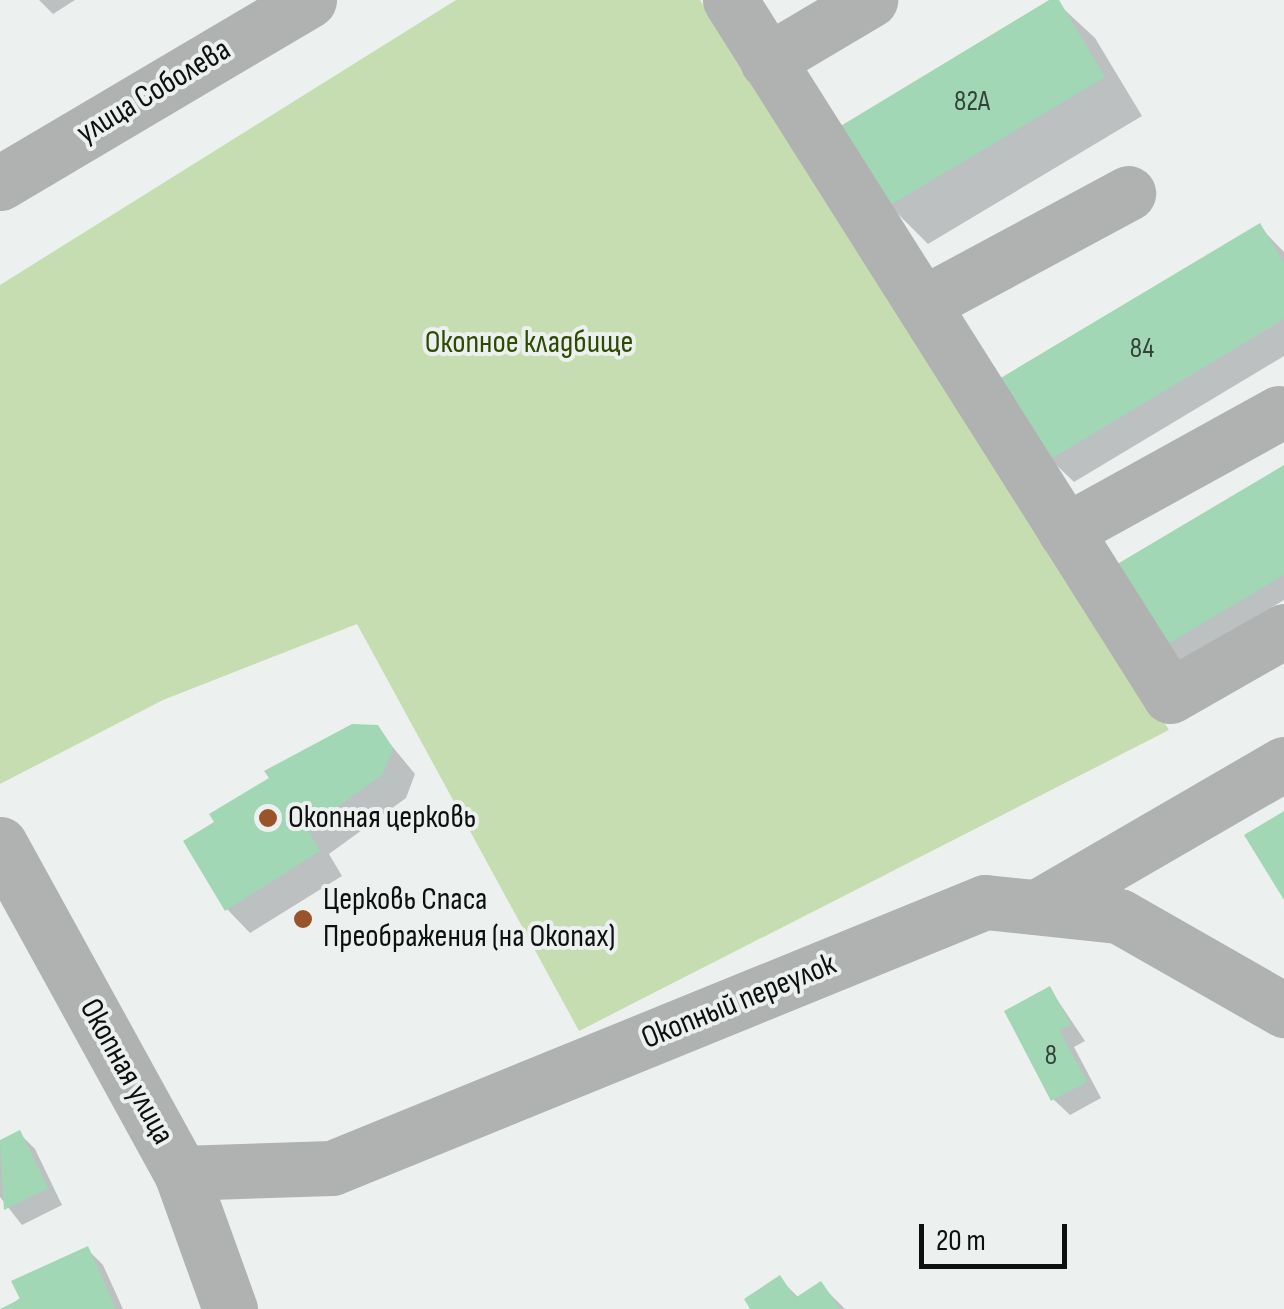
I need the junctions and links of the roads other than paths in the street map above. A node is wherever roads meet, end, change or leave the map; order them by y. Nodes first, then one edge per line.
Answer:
1 (309, 0) edge
2 (730, 0) edge
3 (870, 0) edge
4 (767, 61) junction
5 (0, 184) edge
6 (1128, 193) dead end
7 (924, 303) junction
8 (1279, 413) dead end
9 (1065, 530) junction
10 (1284, 631) edge
11 (1284, 764) edge
12 (0, 844) edge
13 (1037, 907) junction
14 (1284, 1010) edge
15 (182, 1172) junction
16 (230, 1309) edge

1 - 5 street, улица Соболева
2 - 4 street
3 - 4 street
4 - 7 street
6 - 7 street
7 - 9 street
8 - 9 street
9 - 10 street
11 - 13 street
12 - 15 street, Окопная улица
13 - 14 street, Окопный переулок
13 - 15 street, Окопный переулок
15 - 16 street, Окопная улица

